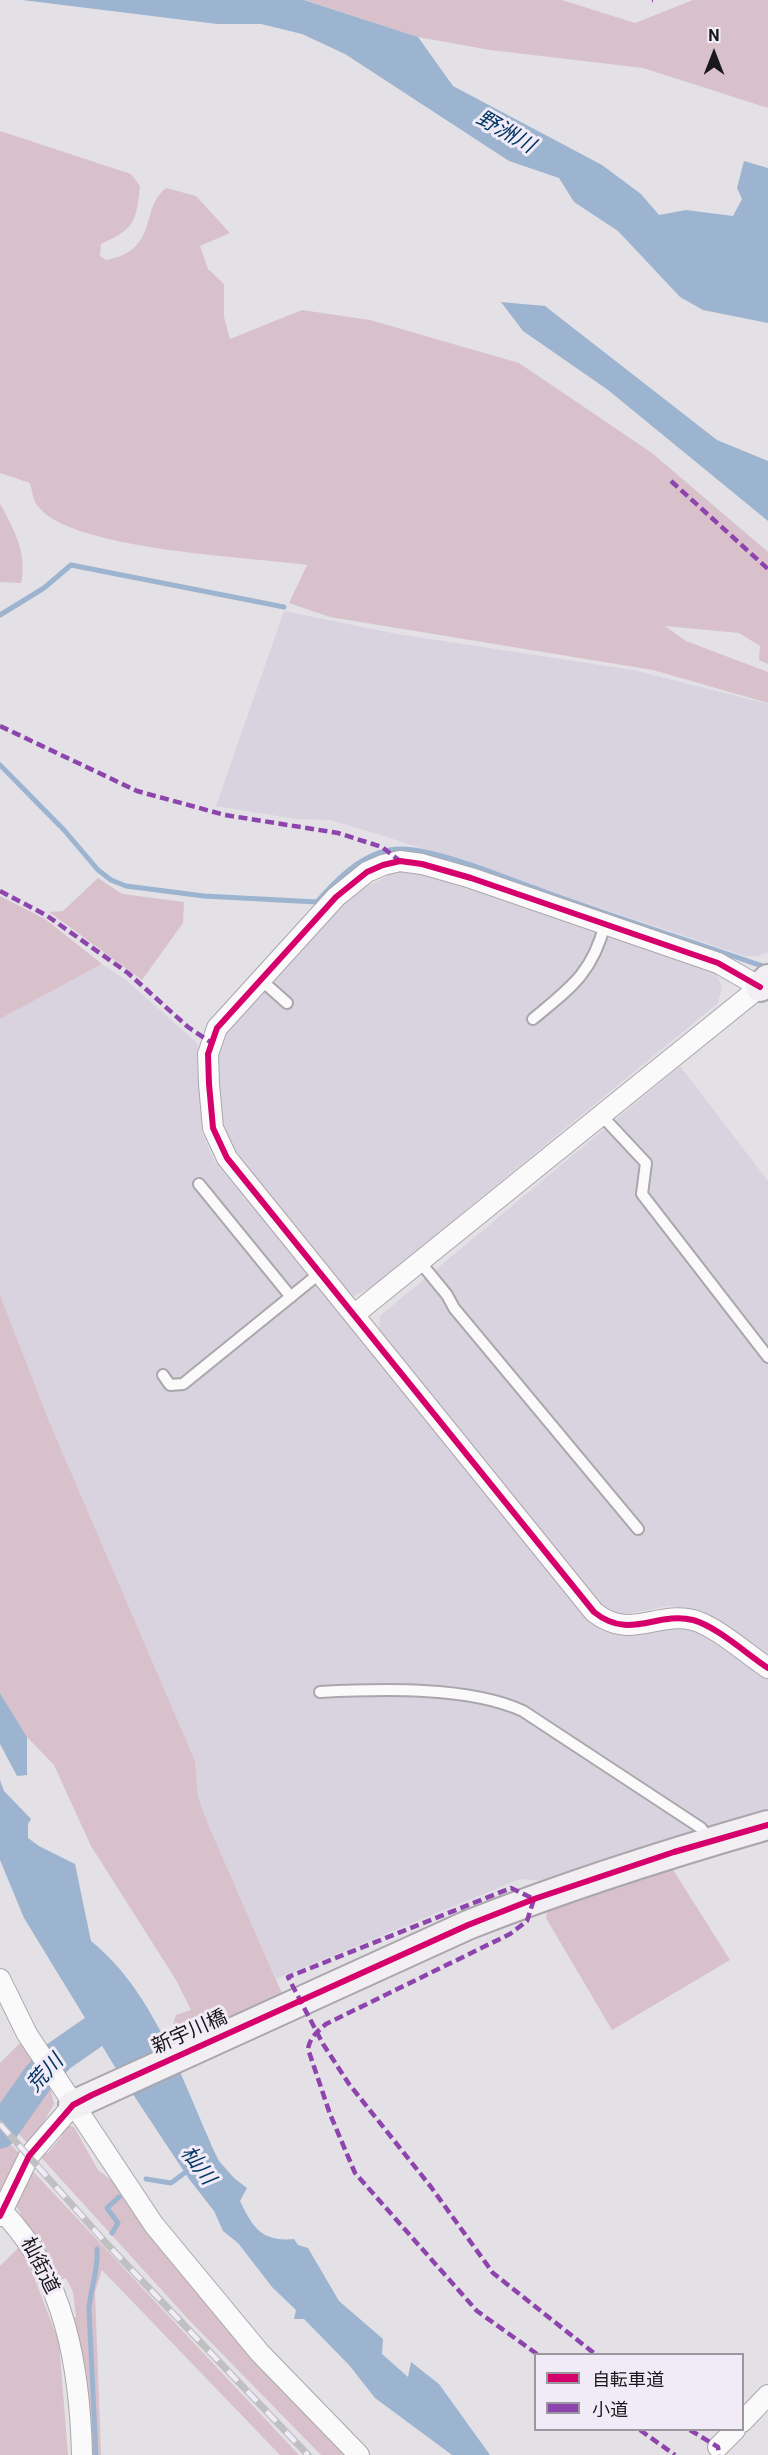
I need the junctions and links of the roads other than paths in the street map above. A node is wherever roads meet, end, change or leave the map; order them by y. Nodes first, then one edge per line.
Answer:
1 (605, 924) junction
2 (260, 979) junction
3 (764, 983) edge
4 (287, 1003) dead end
5 (533, 1019) dead end
6 (602, 1116) junction
7 (199, 1184) dead end
8 (420, 1262) junction
9 (320, 1273) junction
10 (291, 1297) junction
11 (355, 1314) junction
12 (768, 1357) edge
13 (163, 1376) dead end
14 (638, 1529) dead end
15 (768, 1668) edge
16 (320, 1692) dead end
17 (768, 1825) edge
18 (711, 1842) junction
19 (0, 1979) edge
20 (83, 2100) junction
21 (1, 2214) edge
22 (768, 2396) edge
23 (744, 2420) edge
24 (734, 2431) edge
25 (718, 2447) dead end
26 (82, 2455) edge
27 (359, 2455) edge

1 - 2 street
1 - 3 street
1 - 5 lane
2 - 4 lane
2 - 9 street
3 - 6 street
6 - 8 street
6 - 12 lane
7 - 10 lane
8 - 11 street
8 - 14 lane
9 - 10 lane
9 - 11 street
10 - 13 lane
11 - 15 street
16 - 18 lane
17 - 18 street, 新宇川橋
18 - 20 street, 新宇川橋
19 - 20 street
20 - 21 street, 杣街道
20 - 27 street
21 - 26 street, 杣街道
22 - 23 street
24 - 25 street

